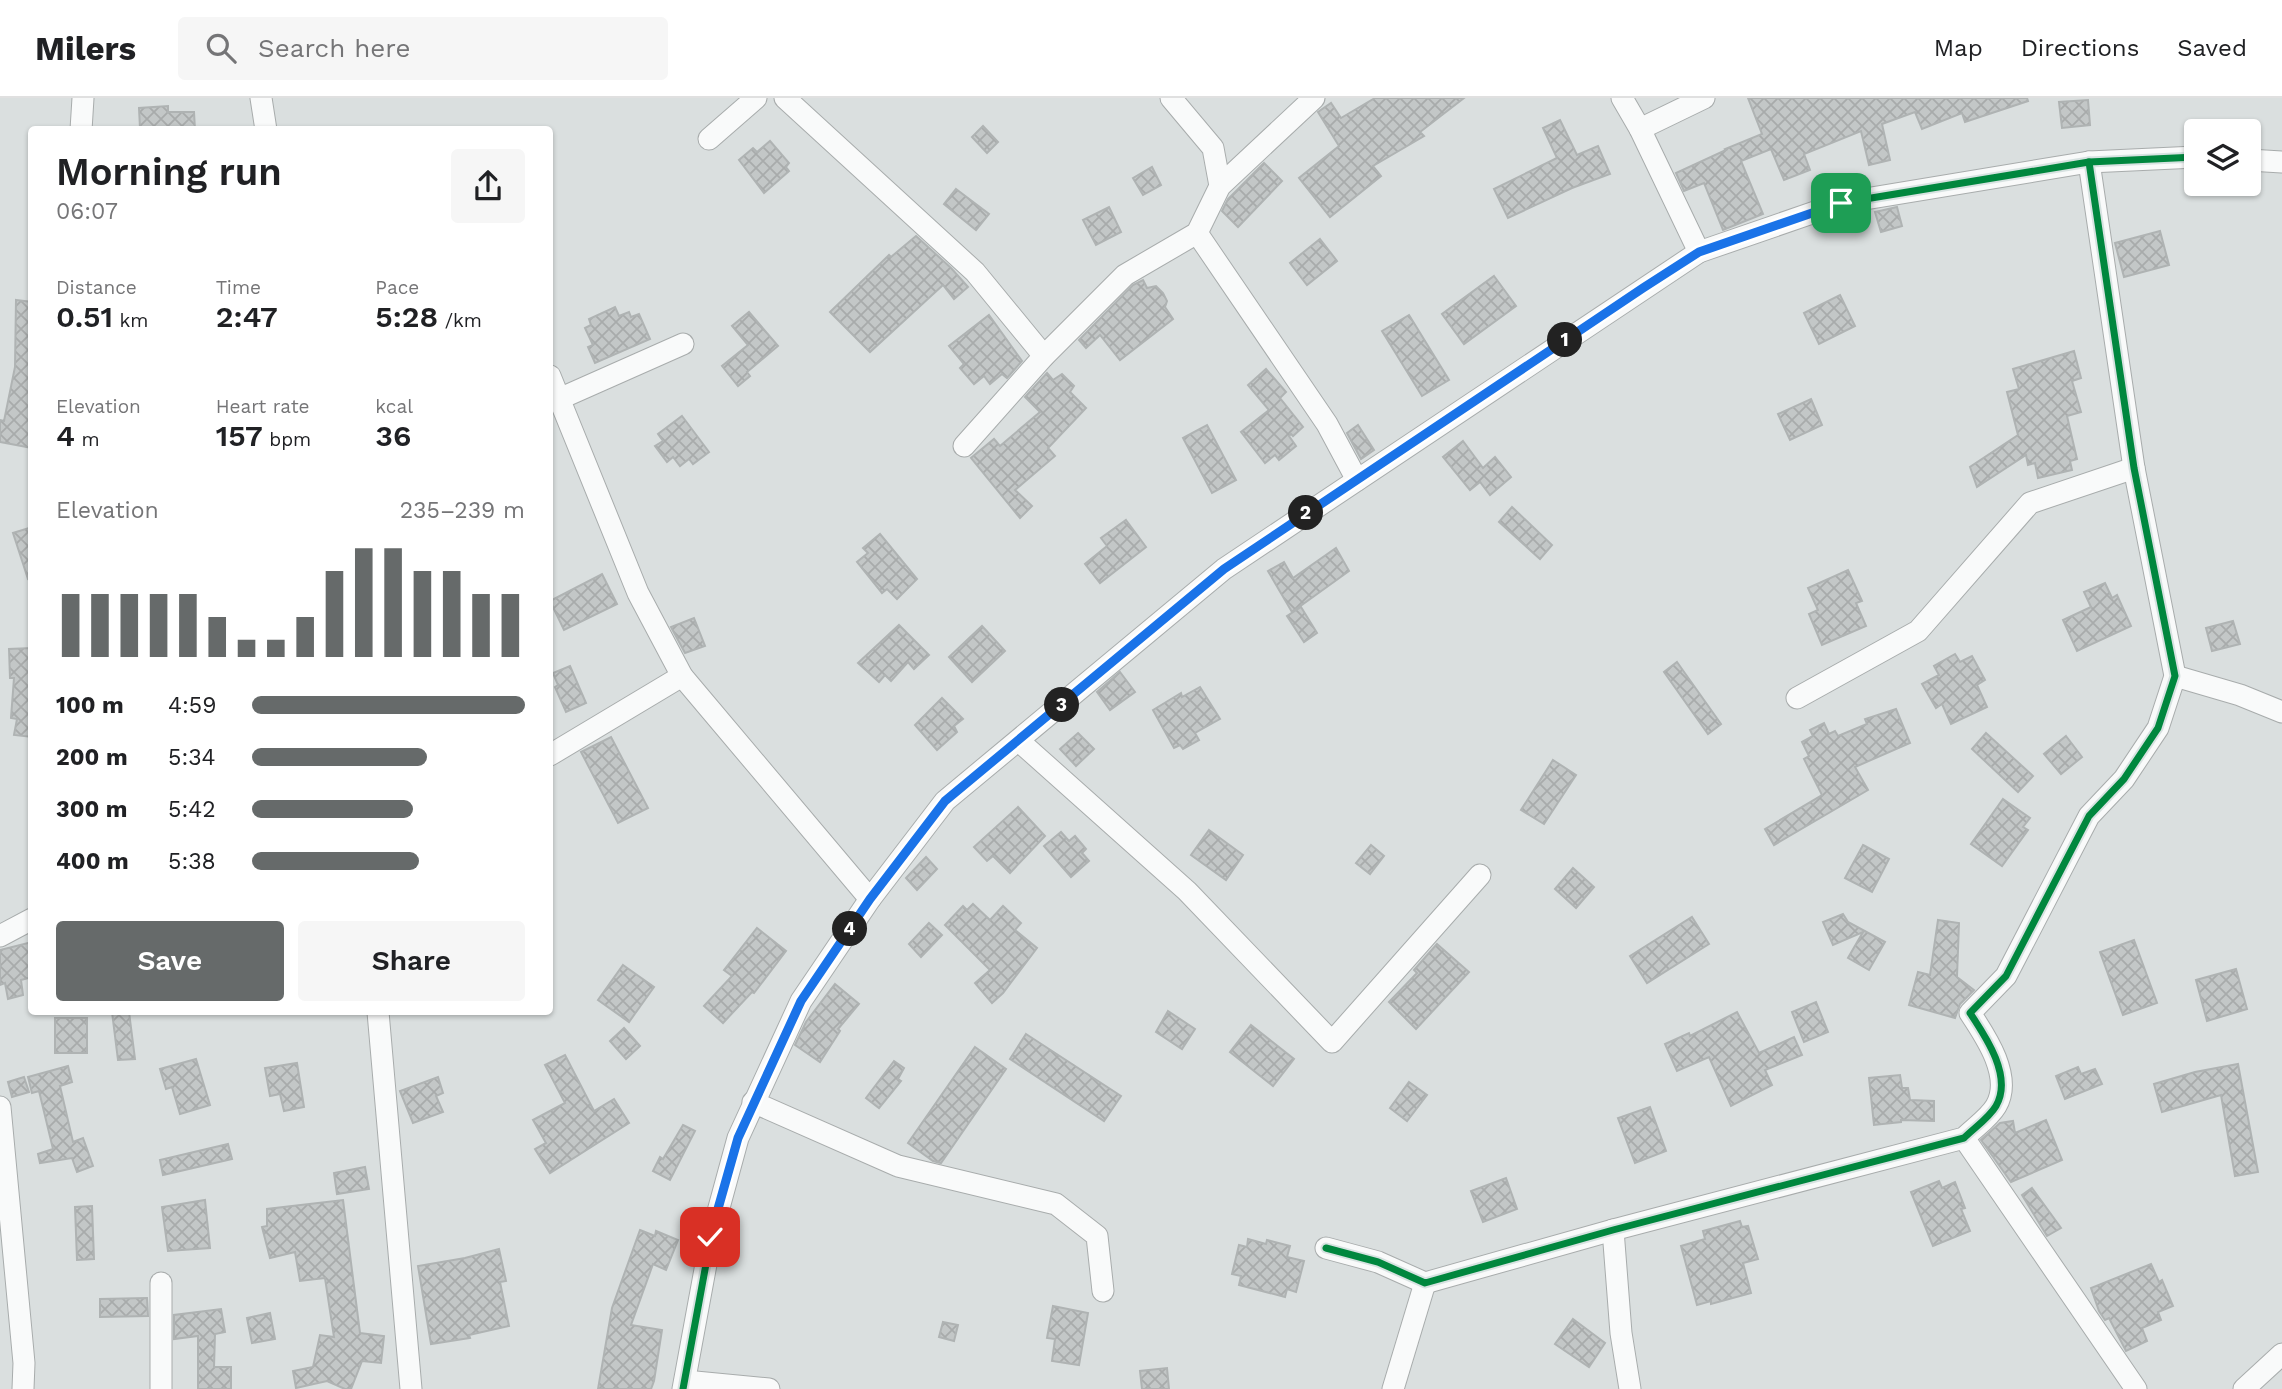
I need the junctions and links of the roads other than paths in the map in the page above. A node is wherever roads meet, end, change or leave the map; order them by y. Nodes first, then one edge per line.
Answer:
1 (83, 98) edge
2 (261, 98) edge
3 (756, 98) edge
4 (785, 98) edge
5 (1171, 98) edge
6 (1314, 98) edge
7 (1622, 98) edge
8 (1704, 98) edge
9 (80, 126) edge
10 (264, 126) edge
11 (1640, 129) junction
12 (709, 139) dead end
13 (2184, 158) edge
14 (2261, 161) edge
15 (2089, 162) junction
16 (2282, 162) edge
17 (1220, 186) junction
18 (1196, 233) junction
19 (1699, 252) junction
20 (683, 344) dead end
21 (1044, 356) junction
22 (553, 384) edge
23 (559, 399) junction
24 (964, 446) dead end
25 (2134, 468) junction
26 (1357, 480) junction
27 (2175, 676) junction
28 (682, 677) junction
29 (1797, 698) dead end
30 (2282, 712) edge
31 (1018, 741) junction
32 (553, 753) edge
33 (1480, 875) dead end
34 (870, 899) junction
35 (28, 921) edge
36 (0, 936) edge
37 (378, 1015) edge
38 (753, 1102) junction
39 (0, 1108) edge
40 (1964, 1138) junction
41 (1613, 1230) junction
42 (1326, 1248) dead end
43 (161, 1283) dead end
44 (1425, 1283) junction
45 (1103, 1291) dead end
46 (2282, 1354) edge
47 (684, 1385) edge
48 (23, 1389) edge
49 (161, 1389) edge
50 (411, 1389) edge
51 (769, 1389) edge
52 (1393, 1389) edge
53 (1630, 1389) edge
54 (2136, 1389) edge
55 (2244, 1389) edge

1 - 9 street
2 - 10 street
3 - 12 street
4 - 21 street
5 - 17 street
6 - 17 street
7 - 11 street
8 - 11 street
11 - 19 street
13 - 15 street
14 - 16 street
15 - 19 street
15 - 25 street
17 - 18 street
18 - 21 street
18 - 26 street
19 - 26 street
20 - 23 street
21 - 24 street
22 - 23 street
23 - 28 street
25 - 27 street
25 - 29 street
26 - 31 street
27 - 30 street
27 - 40 street
28 - 32 street
28 - 34 street
31 - 33 street
31 - 34 street
34 - 38 street
35 - 36 street
37 - 50 street
38 - 45 street
38 - 47 street
39 - 48 street
40 - 41 street
40 - 54 street
41 - 44 street
41 - 53 street
42 - 44 street
43 - 49 street
44 - 52 street
46 - 55 street
47 - 51 street

